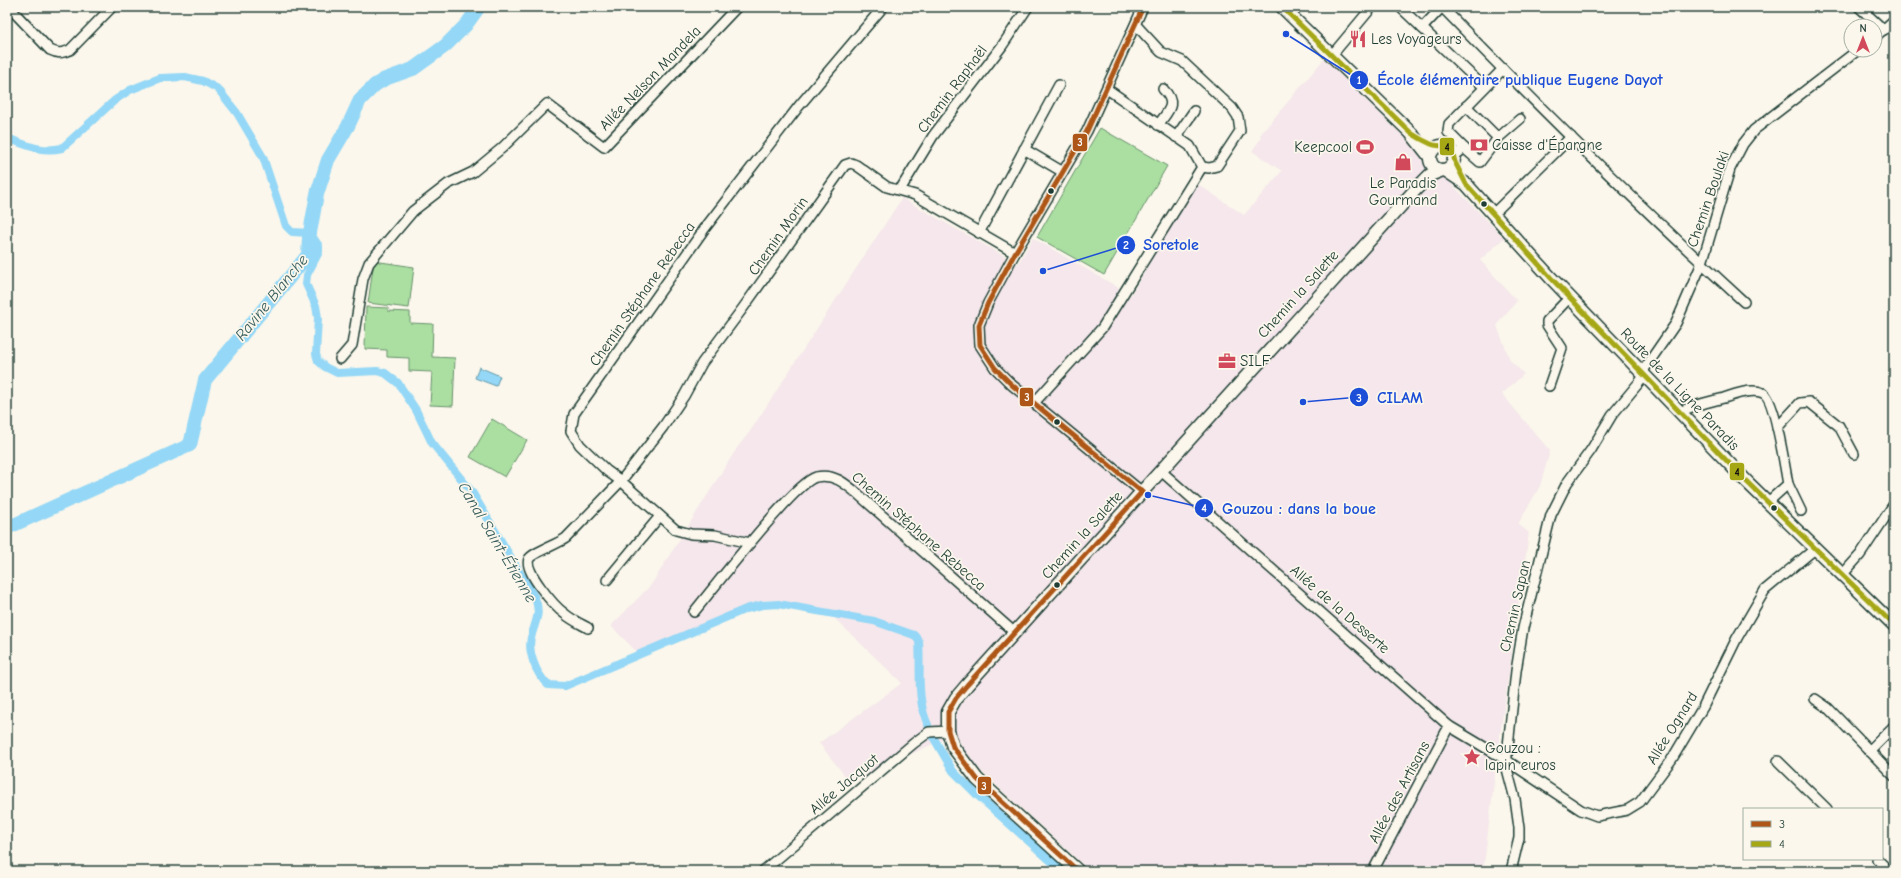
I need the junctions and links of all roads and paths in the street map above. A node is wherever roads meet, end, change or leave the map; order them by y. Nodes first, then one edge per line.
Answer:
1 (9, 7) edge
2 (112, 7) edge
3 (737, 7) edge
4 (883, 7) edge
5 (1028, 7) edge
6 (1143, 7) edge
7 (1282, 7) edge
8 (1372, 7) edge
9 (1400, 7) edge
10 (1442, 7) edge
11 (1859, 7) edge
12 (1894, 20) edge
13 (1136, 25) junction
14 (1422, 28) junction
15 (1884, 30) joint
16 (1332, 56) junction
17 (1848, 58) edge
18 (1503, 69) junction
19 (1059, 85) dead end
20 (1484, 87) junction
21 (1106, 89) junction
22 (1163, 89) dead end
23 (1466, 106) junction
24 (1194, 110) dead end
25 (1520, 119) dead end
26 (1158, 125) junction
27 (1411, 133) junction
28 (1176, 137) junction
29 (1571, 137) junction
30 (1498, 138) junction
31 (1437, 146) junction
32 (1024, 149) junction
33 (1430, 159) junction
34 (1452, 161) junction
35 (1202, 167) junction
36 (1063, 172) junction
37 (1416, 188) junction
38 (900, 190) junction
39 (1493, 214) junction
40 (979, 233) junction
41 (1015, 253) junction
42 (1702, 263) junction
43 (1570, 297) junction
44 (1744, 302) dead end
45 (340, 358) dead end
46 (1643, 373) junction
47 (1549, 386) dead end
48 (1034, 403) junction
49 (1680, 412) junction
50 (1777, 428) junction
51 (1854, 454) dead end
52 (1161, 471) junction
53 (621, 481) junction
54 (1788, 484) junction
55 (1142, 492) junction
56 (1768, 502) junction
57 (1894, 504) edge
58 (1801, 511) dead end
59 (660, 516) junction
60 (750, 543) junction
61 (1816, 548) junction
62 (1843, 574) junction
63 (607, 580) dead end
64 (694, 612) dead end
65 (1894, 625) edge
66 (588, 628) dead end
67 (1015, 633) junction
68 (1814, 699) dead end
69 (1449, 726) junction
70 (1894, 726) edge
71 (948, 731) junction
72 (1869, 751) junction
73 (1506, 760) junction
74 (1778, 761) dead end
75 (1894, 776) edge
76 (1826, 808) edge
77 (1878, 860) edge
78 (1887, 870) edge
79 (763, 871) edge
80 (1078, 871) edge
81 (1373, 871) edge
82 (1511, 871) edge

1 - 2 street
3 - 45 street, Allée Nelson Mandela
4 - 53 street, Chemin Stéphane Rebecca
5 - 38 street, Chemin Raphaël
6 - 13 street
7 - 16 street
8 - 16 street
9 - 14 street
10 - 14 street
10 - 18 street
11 - 15 street
12 - 15 street
13 - 21 street
13 - 35 street
14 - 20 street
16 - 27 street
17 - 42 street, Chemin Boulaki
18 - 20 street
18 - 29 street
19 - 32 street
20 - 23 street
21 - 26 street
21 - 36 street
22 - 26 street
23 - 30 street
23 - 34 street
24 - 28 street
25 - 30 street
26 - 28 street
27 - 31 street
27 - 33 street
28 - 35 street
29 - 39 street
29 - 42 street
30 - 34 street
31 - 33 street
31 - 34 street
32 - 36 street
32 - 40 street
33 - 34 street
33 - 37 street, Chemin la Salette
34 - 37 street, Chemin la Salette
34 - 39 street, Route de la Ligne Paradis
35 - 48 street
36 - 41 street
37 - 52 street, Chemin la Salette
38 - 40 street, Chemin Morin
38 - 53 street, Chemin Morin
39 - 43 street, Route de la Ligne Paradis
40 - 41 street, Chemin Morin
41 - 48 street
42 - 44 street
42 - 46 street, Chemin Boulaki
43 - 46 street, Route de la Ligne Paradis
43 - 47 street
46 - 49 street, Route de la Ligne Paradis
46 - 73 street, Chemin Sapan
48 - 55 street
49 - 50 street
49 - 56 street, Route de la Ligne Paradis
50 - 51 street
50 - 54 street
52 - 55 street, Chemin la Salette
52 - 69 street, Allée de la Desserte
53 - 59 street, Chemin Stéphane Rebecca
53 - 66 street
54 - 56 street
54 - 58 street
55 - 67 street, Chemin la Salette
56 - 61 street, Route de la Ligne Paradis
57 - 62 street
59 - 60 street, Chemin Stéphane Rebecca
59 - 63 street
60 - 64 street, Chemin Stéphane Rebecca
60 - 67 street, Chemin Stéphane Rebecca
61 - 62 street, Route de la Ligne Paradis
61 - 73 street, Allée Ognard
62 - 65 street, Route de la Ligne Paradis
67 - 71 street, Chemin la Salette
68 - 72 street
69 - 73 street, Allée de la Desserte
69 - 81 street, Allée des Artisans
70 - 72 street
71 - 79 street, Allée Jacquot
71 - 80 street, Chemin la Salette
72 - 75 street
73 - 82 street, Chemin Sapan
74 - 76 street
77 - 78 street

